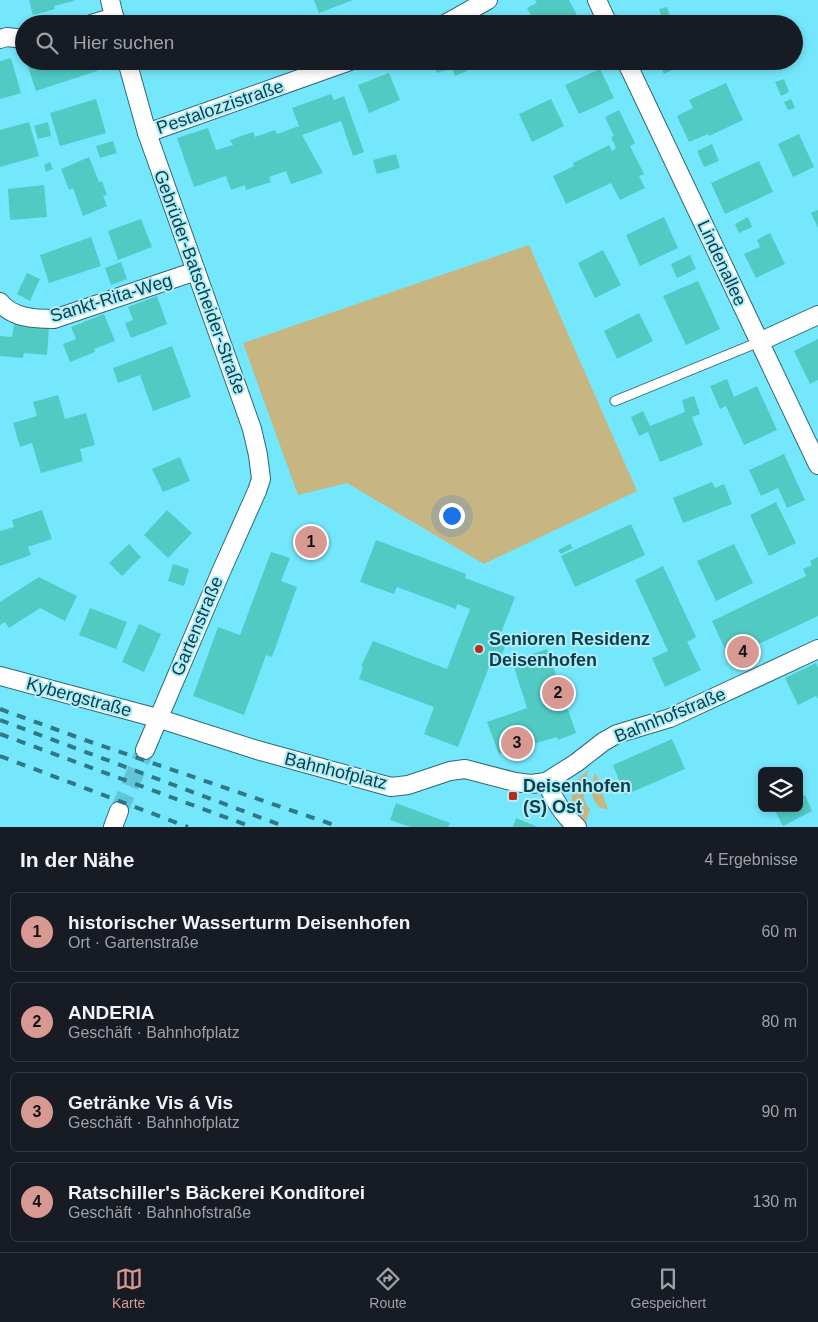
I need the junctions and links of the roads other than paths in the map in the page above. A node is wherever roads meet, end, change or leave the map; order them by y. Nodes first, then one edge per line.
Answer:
1 (488, 0) edge
2 (597, 0) edge
3 (461, 15) edge
4 (604, 15) edge
5 (15, 38) edge
6 (0, 39) edge
7 (130, 70) edge
8 (325, 70) edge
9 (630, 70) edge
10 (147, 133) junction
11 (196, 271) junction
12 (0, 302) edge
13 (818, 315) edge
14 (759, 342) junction
15 (615, 401) dead end
16 (818, 465) edge
17 (253, 504) joint
18 (818, 649) edge
19 (0, 676) edge
20 (157, 718) junction
21 (145, 750) tunnel mouth
22 (546, 782) junction
23 (571, 822) edge

1 - 3 street
2 - 4 street
5 - 6 street
7 - 10 street, Gebrüder-Batscheider-Straße
8 - 10 street, Pestalozzistraße
9 - 14 street, Lindenallee
10 - 11 street, Gebrüder-Batscheider-Straße
11 - 12 street, Sankt-Rita-Weg
11 - 17 street, Gebrüder-Batscheider-Straße
13 - 14 street
14 - 15 lane
14 - 16 street, Lindenallee
17 - 20 street, Gartenstraße
18 - 22 street, Bahnhofstraße
19 - 20 street, Kybergstraße
20 - 21 street, Gartenstraße
20 - 22 street, Bahnhofplatz
22 - 23 street

